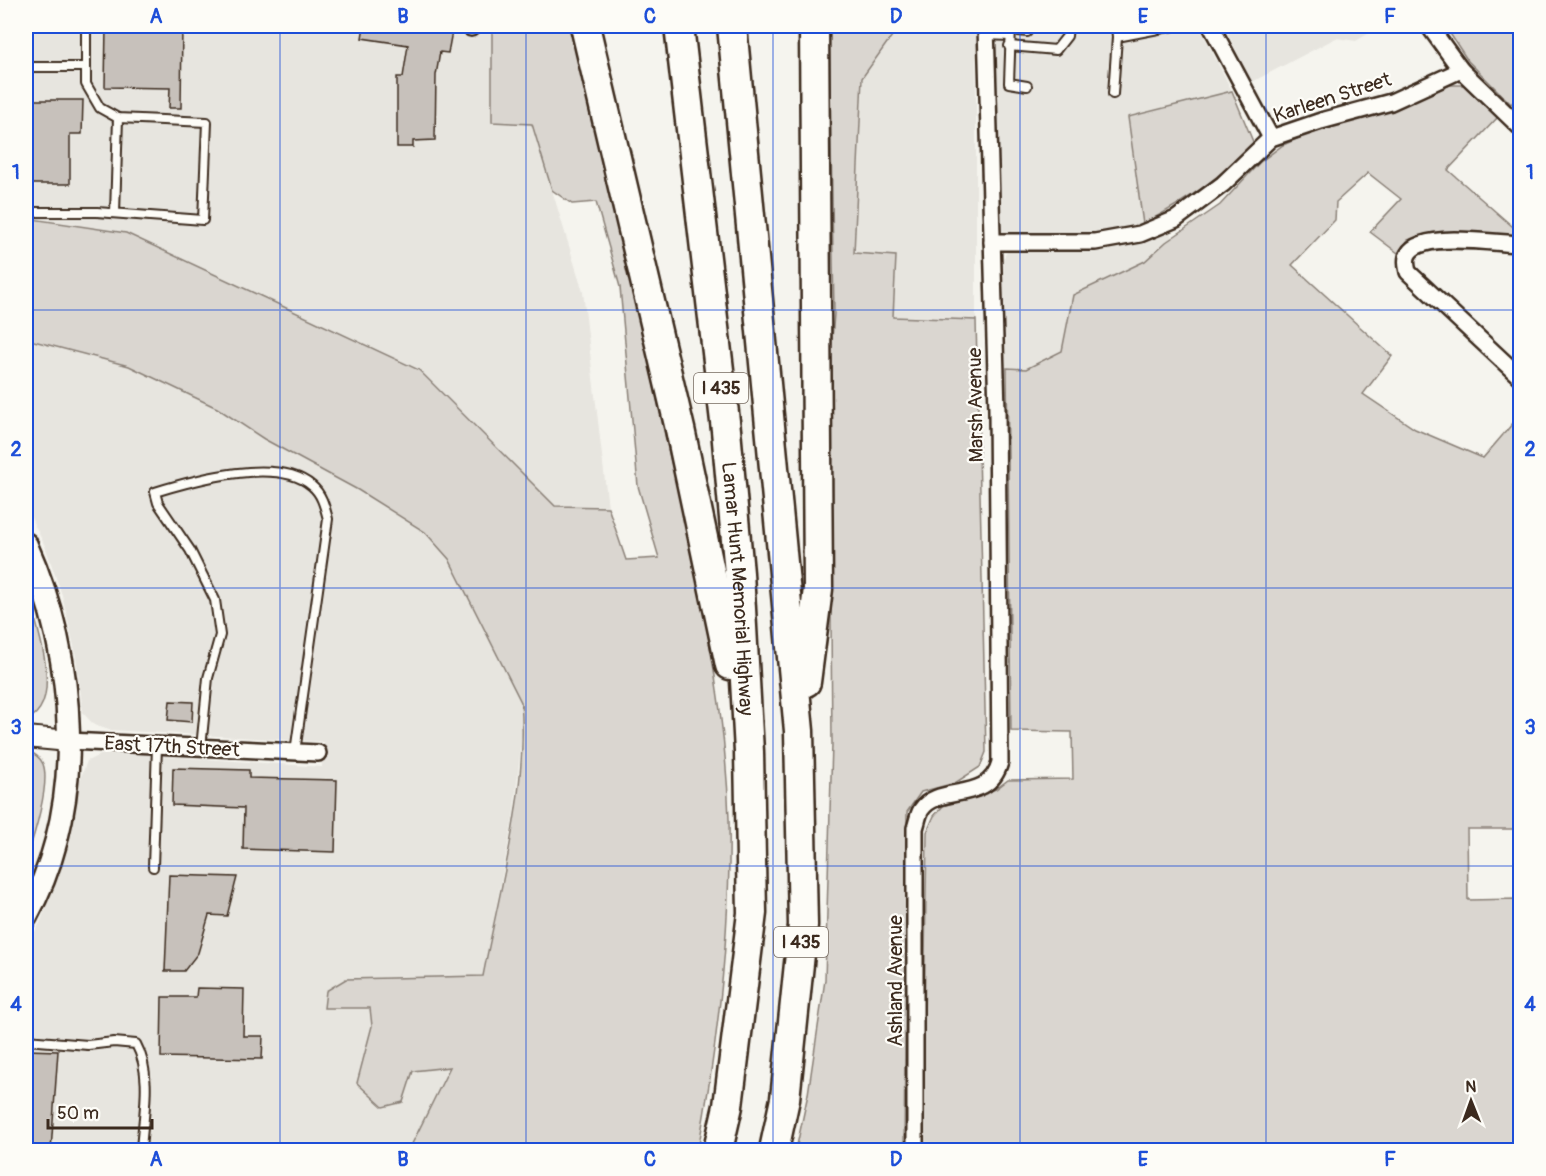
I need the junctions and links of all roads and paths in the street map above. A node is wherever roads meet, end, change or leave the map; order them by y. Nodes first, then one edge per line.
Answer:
1 (86, 26) edge
2 (585, 26) edge
3 (679, 26) edge
4 (732, 26) edge
5 (814, 26) edge
6 (1068, 26) edge
7 (1116, 26) edge
8 (1174, 26) edge
9 (1211, 26) edge
10 (1429, 26) edge
11 (986, 30) edge
12 (1010, 31) edge
13 (1027, 32) dead end
14 (1056, 35) dead end
15 (1067, 36) junction
16 (1118, 37) junction
17 (1009, 46) junction
18 (26, 67) edge
19 (86, 67) junction
20 (1461, 70) junction
21 (1027, 86) dead end
22 (1113, 94) dead end
23 (118, 118) junction
24 (1521, 127) edge
25 (1271, 138) junction
26 (26, 212) edge
27 (115, 213) junction
28 (992, 242) junction
29 (1521, 243) edge
30 (1521, 377) edge
31 (26, 544) edge
32 (799, 731) junction
33 (26, 737) edge
34 (69, 741) junction
35 (157, 746) junction
36 (201, 748) junction
37 (295, 752) junction
38 (749, 752) junction
39 (318, 753) dead end
40 (920, 811) joint
41 (153, 867) dead end
42 (26, 917) edge
43 (26, 1040) edge
44 (141, 1150) edge
45 (718, 1150) edge
46 (774, 1150) edge
47 (915, 1150) edge

1 - 19 lane
2 - 38 highway
3 - 38 highway, Lamar Hunt Memorial Highway / I 435
4 - 32 highway, I 435
5 - 32 highway
6 - 15 lane
7 - 16 lane
8 - 16 lane
9 - 25 street
10 - 20 street
11 - 12 lane
11 - 28 street, Marsh Avenue
12 - 13 lane
12 - 17 lane
14 - 15 lane
15 - 17 lane
16 - 22 lane
17 - 21 lane
18 - 19 lane
19 - 23 lane
20 - 24 street
20 - 25 street, Karleen Street
23 - 27 lane
23 - 27 lane
25 - 28 street, Karleen Street
26 - 27 lane
28 - 40 street, Marsh Avenue
29 - 30 street
31 - 34 main road
32 - 46 highway, I 435
33 - 34 street, East 17th Street
34 - 35 street, East 17th Street
34 - 42 main road
35 - 36 street, East 17th Street
35 - 41 lane
36 - 37 street, East 17th Street
36 - 37 lane
37 - 39 street, East 17th Street
38 - 45 highway, Lamar Hunt Memorial Highway / I 435
40 - 47 street, Ashland Avenue
43 - 44 lane

